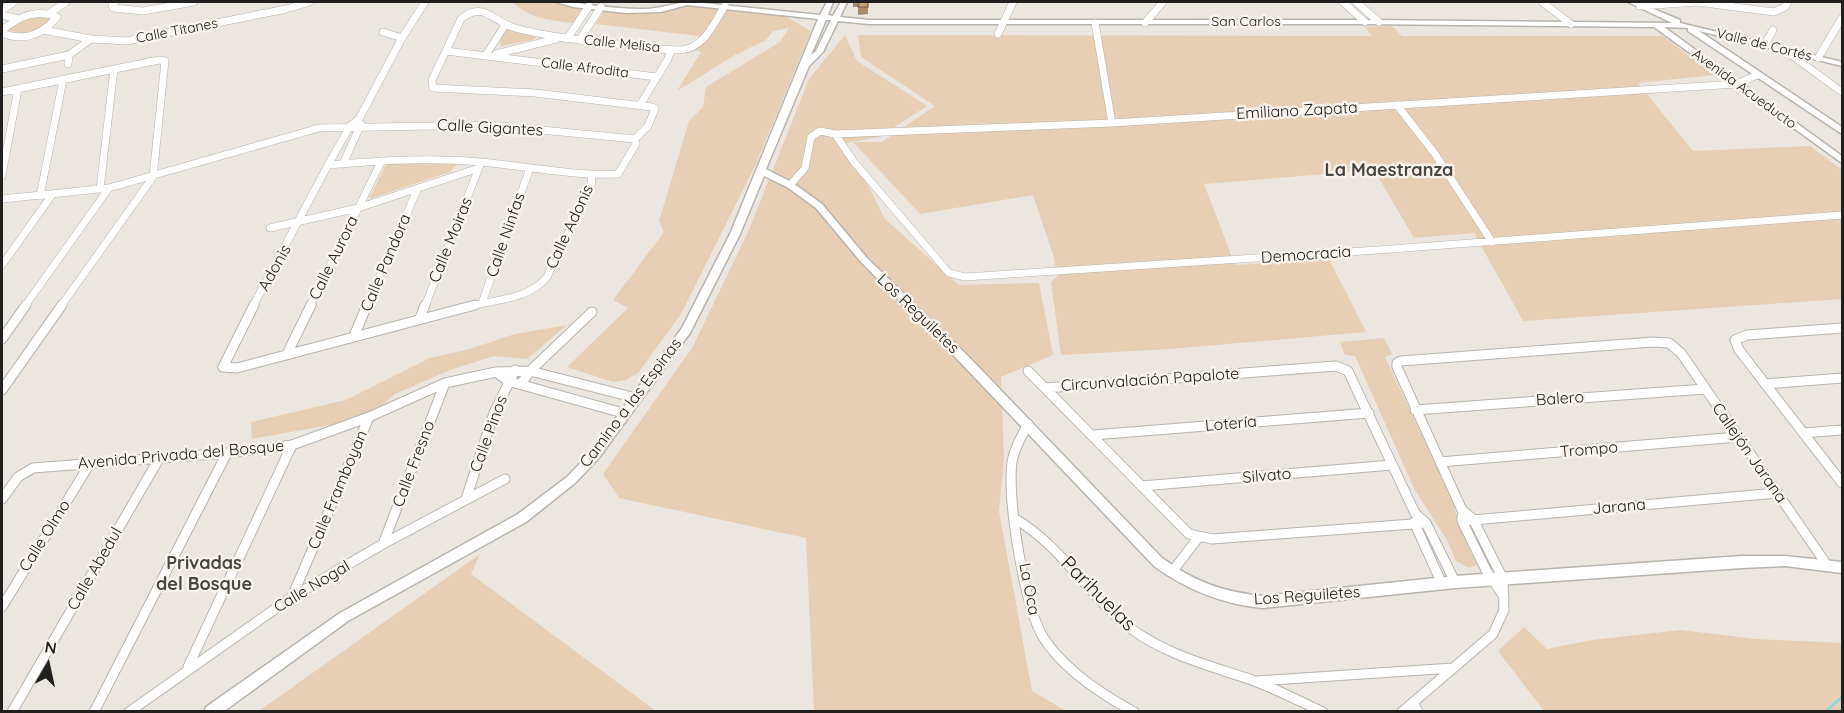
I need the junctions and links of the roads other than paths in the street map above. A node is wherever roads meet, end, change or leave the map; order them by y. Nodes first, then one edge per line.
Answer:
1 (14, 2) edge
2 (66, 2) edge
3 (115, 2) edge
4 (194, 2) edge
5 (310, 2) edge
6 (425, 2) edge
7 (560, 2) edge
8 (687, 2) edge
9 (825, 2) edge
10 (830, 2) edge
11 (844, 2) edge
12 (1013, 2) edge
13 (1163, 2) edge
14 (1343, 2) edge
15 (1356, 2) edge
16 (1542, 2) edge
17 (1632, 2) edge
18 (1686, 2) edge
19 (1713, 2) edge
20 (1788, 2) edge
21 (589, 6) junction
22 (725, 6) junction
23 (1640, 6) junction
24 (602, 7) junction
25 (2, 10) edge
26 (1655, 13) junction
27 (48, 14) junction
28 (2, 15) edge
29 (823, 17) junction
30 (1842, 18) edge
31 (18, 19) junction
32 (836, 19) junction
33 (1003, 22) junction
34 (1365, 22) junction
35 (1379, 22) junction
36 (1095, 23) junction
37 (1145, 23) junction
38 (1571, 24) junction
39 (1656, 24) junction
40 (505, 25) junction
41 (1685, 25) junction
42 (3, 28) edge
43 (43, 30) junction
44 (1773, 30) dead end
45 (383, 32) dead end
46 (998, 34) dead end
47 (1832, 36) junction
48 (11, 37) junction
49 (402, 38) junction
50 (564, 38) junction
51 (92, 39) junction
52 (580, 39) junction
53 (1842, 39) edge
54 (2, 43) edge
55 (1764, 46) junction
56 (519, 49) junction
57 (671, 50) junction
58 (446, 51) junction
59 (1786, 51) junction
60 (69, 55) junction
61 (488, 56) junction
62 (1818, 58) junction
63 (513, 59) junction
64 (68, 64) dead end
65 (1842, 64) edge
66 (805, 65) junction
67 (2, 69) edge
68 (114, 69) junction
69 (1757, 75) junction
70 (657, 76) junction
71 (63, 80) junction
72 (1737, 84) junction
73 (18, 89) junction
74 (2, 92) edge
75 (1842, 92) edge
76 (640, 105) junction
77 (1396, 105) junction
78 (13, 112) junction
79 (2, 115) edge
80 (360, 123) junction
81 (1112, 123) junction
82 (350, 126) junction
83 (328, 128) junction
84 (1842, 131) edge
85 (835, 134) junction
86 (632, 140) junction
87 (5, 142) edge
88 (1842, 160) edge
89 (381, 162) junction
90 (343, 164) junction
91 (328, 165) junction
92 (480, 165) junction
93 (530, 168) junction
94 (762, 171) junction
95 (2, 175) edge
96 (153, 177) junction
97 (591, 177) junction
98 (146, 184) junction
99 (790, 185) junction
100 (105, 190) junction
101 (417, 190) junction
102 (40, 196) junction
103 (50, 198) junction
104 (3, 202) edge
105 (358, 208) junction
106 (1842, 215) edge
107 (299, 223) junction
108 (270, 228) dead end
109 (1492, 242) junction
110 (2, 265) edge
111 (482, 303) junction
112 (592, 312) dead end
113 (420, 318) junction
114 (1842, 328) edge
115 (354, 336) junction
116 (2, 339) edge
117 (286, 354) junction
118 (226, 369) joint
119 (515, 370) junction
120 (530, 371) junction
121 (1028, 371) dead end
122 (495, 372) junction
123 (1842, 378) edge
124 (508, 381) junction
125 (445, 383) junction
126 (521, 384) junction
127 (1765, 384) junction
128 (1045, 388) junction
129 (1705, 389) junction
130 (2, 390) edge
131 (636, 398) junction
132 (1415, 410) junction
133 (623, 413) junction
134 (1369, 413) junction
135 (369, 417) junction
136 (1028, 424) junction
137 (1842, 430) edge
138 (1803, 433) junction
139 (1093, 435) junction
140 (1738, 437) junction
141 (292, 445) junction
142 (227, 453) junction
143 (160, 457) junction
144 (1440, 462) junction
145 (89, 465) junction
146 (1392, 465) junction
147 (505, 479) dead end
148 (1842, 483) edge
149 (1142, 486) junction
150 (1777, 493) junction
151 (2, 499) edge
152 (466, 499) junction
153 (1462, 510) junction
154 (1415, 513) junction
155 (1473, 519) junction
156 (1017, 520) junction
157 (1462, 521) junction
158 (1426, 523) junction
159 (1414, 525) junction
160 (1198, 538) junction
161 (383, 544) junction
162 (1827, 565) junction
163 (1842, 568) edge
164 (1172, 572) junction
165 (1503, 579) junction
166 (1490, 580) junction
167 (1455, 582) junction
168 (1442, 584) junction
169 (292, 597) junction
170 (1504, 597) junction
171 (2, 607) edge
172 (1453, 668) junction
173 (187, 670) junction
174 (1254, 681) junction
175 (1416, 707) edge
176 (12, 711) edge
177 (94, 711) edge
178 (129, 711) edge
179 (211, 711) edge
180 (1134, 711) edge
181 (1323, 711) edge
182 (1402, 711) edge

1 - 25 street
2 - 27 street
3 - 4 street
5 - 51 street, Calle Titanes
6 - 49 street
7 - 21 street, San Carlos
8 - 22 street, San Carlos
8 - 24 street, San Carlos
9 - 10 street
10 - 11 street
10 - 29 street, Camino a las Espinas
11 - 32 street, Camino a las Espinas
12 - 33 street
13 - 37 street
14 - 34 street
15 - 35 street
16 - 38 street
17 - 23 street, Avenida Acueducto
18 - 19 street
18 - 23 street
19 - 20 street
21 - 24 street, San Carlos
21 - 50 street
22 - 29 street, San Carlos
22 - 57 street
23 - 26 street, Avenida Acueducto
24 - 52 street
26 - 39 street
26 - 41 street, Avenida Acueducto
27 - 31 street
27 - 43 street
28 - 31 street
29 - 32 street, San Carlos
29 - 66 street, Camino a las Espinas
30 - 47 street
31 - 42 street
32 - 33 street, San Carlos
32 - 66 street, Camino a las Espinas
33 - 36 street, San Carlos
33 - 46 street
34 - 35 street, San Carlos
34 - 37 street, San Carlos
35 - 38 street, San Carlos
36 - 37 street, San Carlos
36 - 81 street
38 - 39 street, San Carlos
39 - 41 street, San Carlos
39 - 72 street, Avenida Acueducto
40 - 50 street, Calle Melisa
40 - 58 street, Calle Melisa
40 - 61 street
41 - 55 street, Valle de Cortés
41 - 69 street, Avenida Acueducto
42 - 48 street
43 - 48 street, Calle Titanes
43 - 51 street, Calle Titanes
44 - 55 street
45 - 49 street
47 - 53 street
47 - 62 street
48 - 54 street
49 - 80 street
50 - 52 street, Calle Melisa
50 - 56 street
51 - 60 street
52 - 57 street, Calle Melisa
55 - 59 street, Valle de Cortés
56 - 61 street
56 - 63 street, Calle Afrodita
57 - 70 street, Calle Melisa
58 - 61 street, Calle Afrodita
58 - 76 street, Calle Melisa
59 - 62 street, Valle de Cortés
59 - 75 street
60 - 64 street
60 - 67 street
61 - 63 street, Calle Afrodita
62 - 65 street, Valle de Cortés
63 - 70 street, Calle Afrodita
66 - 94 street, Camino a las Espinas
68 - 71 street
68 - 96 street
68 - 100 street
69 - 72 street, Emiliano Zapata
69 - 84 street, Avenida Acueducto
70 - 76 street, Calle Melisa
71 - 73 street
71 - 102 street
72 - 77 street, Emiliano Zapata
72 - 88 street, Avenida Acueducto
73 - 74 street
73 - 78 street
76 - 86 street
77 - 81 street, Emiliano Zapata
77 - 109 street
78 - 79 street
78 - 87 street
80 - 82 street
80 - 86 street, Calle Gigantes
80 - 90 street
81 - 85 street, Emiliano Zapata
82 - 83 street
82 - 91 street, Adonis
83 - 96 street
83 - 98 street
85 - 99 street
85 - 109 street, Democracia
86 - 97 street
87 - 95 street
89 - 90 street, Calle Adonis
89 - 92 street, Calle Adonis
89 - 105 street, Calle Aurora
90 - 91 street, Calle Adonis
91 - 107 street, Adonis
92 - 93 street, Calle Adonis
92 - 101 street
92 - 113 street, Calle Moiras
93 - 97 street, Calle Adonis
93 - 111 street, Calle Ninfas
94 - 99 street, Los Reguiletes
94 - 131 street, Camino a las Espinas
96 - 98 street
96 - 100 street
97 - 111 street, Calle Adonis
98 - 100 street
98 - 130 street
99 - 136 street, Los Reguiletes
100 - 103 street
100 - 116 street
101 - 105 street
101 - 115 street, Calle Pandora
102 - 103 street
102 - 104 street
103 - 104 street
103 - 110 street
105 - 107 street
105 - 117 street, Calle Aurora
106 - 109 street, Democracia
107 - 108 street
107 - 118 street, Adonis
111 - 113 street, Calle Adonis
112 - 120 street, Calle Pinos
113 - 115 street, Calle Adonis
114 - 127 street
115 - 117 street, Calle Adonis
117 - 118 street, Calle Adonis
119 - 120 street, Avenida Privada del Bosque
119 - 122 street, Avenida Privada del Bosque
119 - 124 street, Calle Pinos
120 - 126 street, Calle Pinos
120 - 131 street, Avenida Privada del Bosque
121 - 128 street
122 - 124 street
122 - 125 street, Avenida Privada del Bosque
123 - 127 street
124 - 126 street
124 - 152 street, Calle Pinos
125 - 135 street, Avenida Privada del Bosque
125 - 161 street, Calle Fresno
126 - 133 street
127 - 138 street
128 - 134 street, Circunvalación Papalote
128 - 139 street, Circunvalación Papalote
129 - 132 street, Balero
129 - 132 street, Callejón Jarana
129 - 140 street, Callejón Jarana
131 - 133 street, Camino a las Espinas
132 - 144 street
133 - 179 street, Camino a las Espinas
134 - 139 street, Lotería
134 - 146 street, Circunvalación Papalote
135 - 141 street, Avenida Privada del Bosque
135 - 169 street, Calle Framboyan
136 - 156 street, La Oca
136 - 164 street, Los Reguiletes
137 - 138 street
138 - 148 street
139 - 149 street, Circunvalación Papalote
140 - 144 street, Trompo
140 - 150 street, Callejón Jarana
141 - 142 street, Avenida Privada del Bosque
141 - 173 street
142 - 143 street, Avenida Privada del Bosque
142 - 177 street
143 - 145 street, Avenida Privada del Bosque
143 - 176 street, Calle Abedul
144 - 153 street
145 - 151 street, Avenida Privada del Bosque
145 - 171 street, Calle Olmo
146 - 149 street, Silvato
146 - 154 street, Circunvalación Papalote
147 - 152 street, Calle Nogal
149 - 160 street, Circunvalación Papalote
150 - 155 street, Jarana
150 - 162 street, Callejón Jarana
152 - 161 street, Calle Nogal
153 - 155 street
153 - 157 street
154 - 158 street, Circunvalación Papalote
154 - 159 street
155 - 157 street, Jarana
155 - 165 street
156 - 174 street, Parihuelas
156 - 180 street, La Oca
157 - 166 street
158 - 159 street
158 - 167 street
159 - 160 street
159 - 168 street
160 - 164 street
161 - 169 street, Calle Nogal
162 - 163 street, Los Reguiletes
162 - 165 street, Los Reguiletes
164 - 168 street, Los Reguiletes
165 - 166 street, Los Reguiletes
165 - 170 street
166 - 167 street, Los Reguiletes
166 - 170 street
167 - 168 street, Los Reguiletes
169 - 173 street, Calle Nogal
170 - 172 street
172 - 174 street, Parihuelas
172 - 175 street
173 - 178 street, Calle Nogal
174 - 181 street, Parihuelas
175 - 182 street

